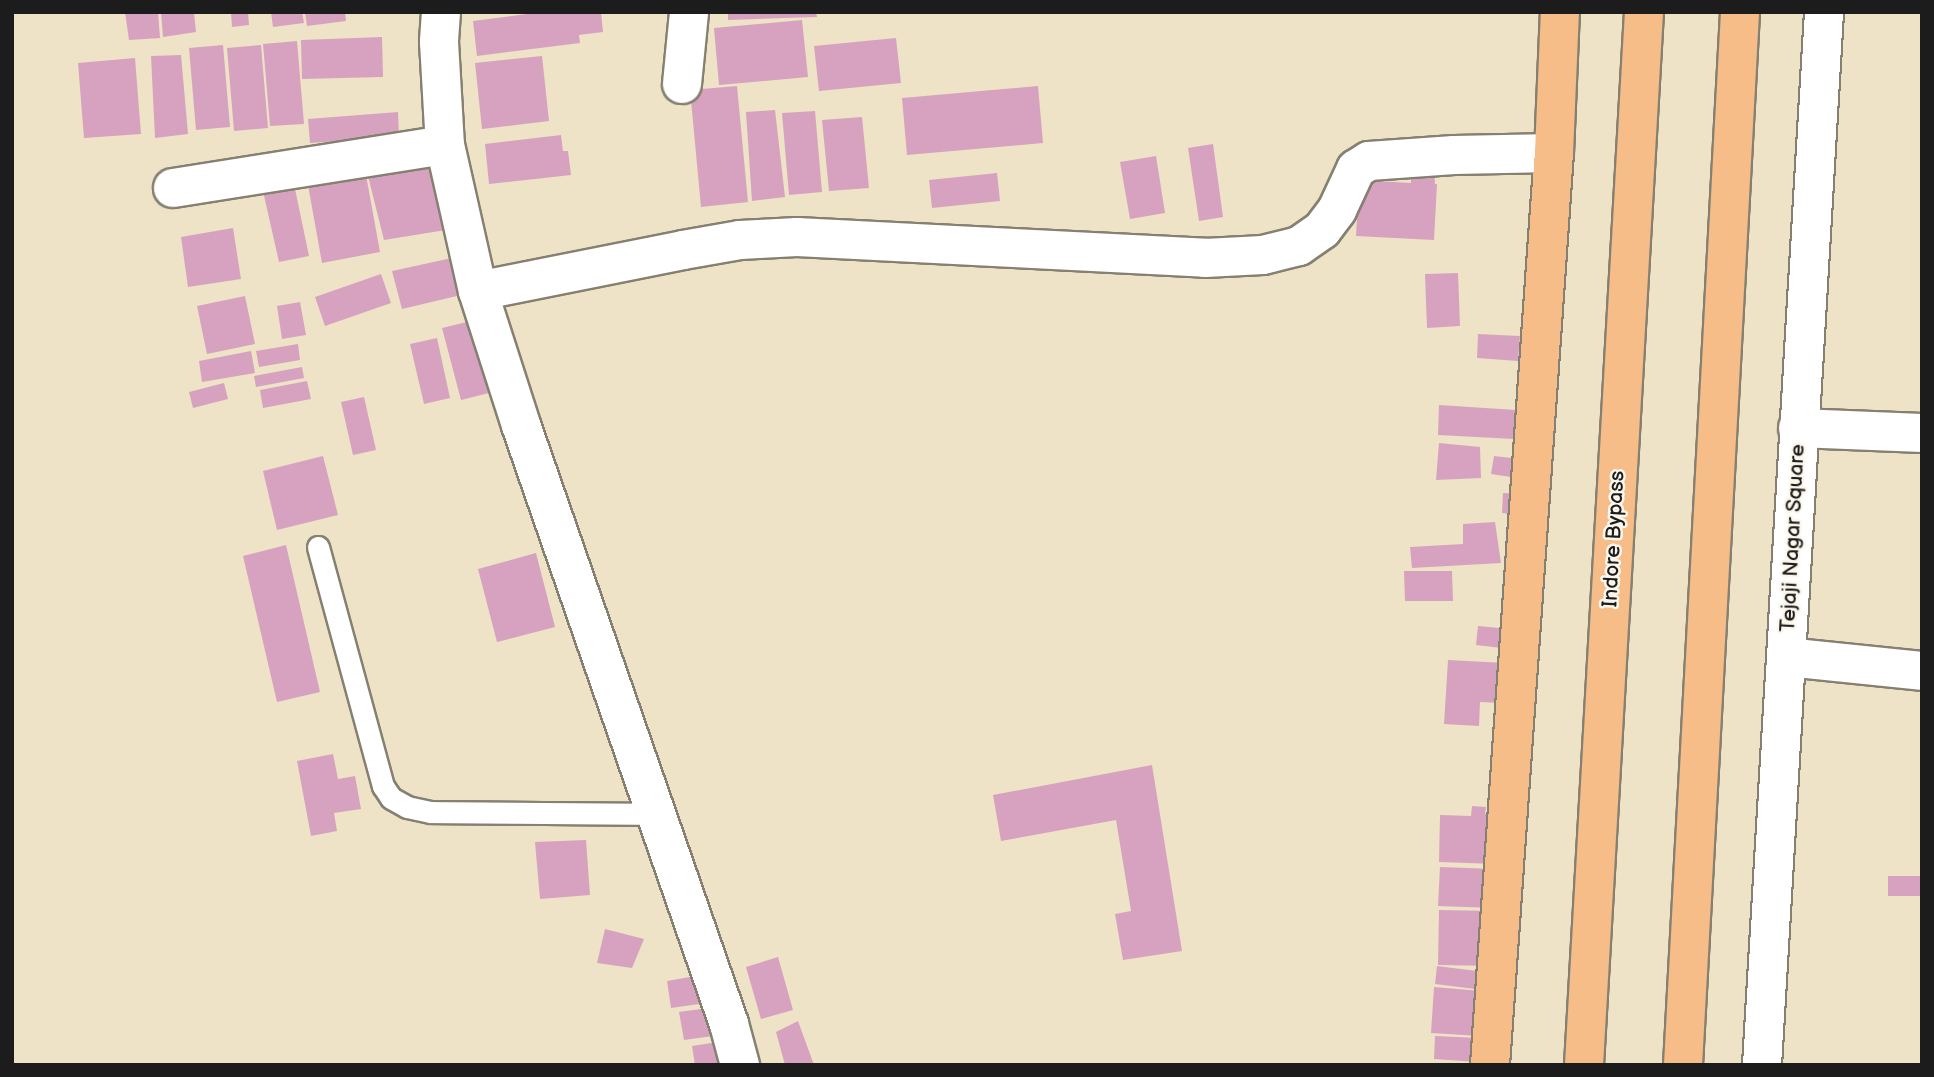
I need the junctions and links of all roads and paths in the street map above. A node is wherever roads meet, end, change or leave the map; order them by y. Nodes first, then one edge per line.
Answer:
1 (441, 12) edge
2 (689, 12) edge
3 (1560, 12) edge
4 (1644, 12) edge
5 (1740, 12) edge
6 (1824, 12) edge
7 (682, 84) dead end
8 (445, 145) junction
9 (1555, 153) junction
10 (173, 188) dead end
11 (478, 291) junction
12 (1798, 428) junction
13 (1922, 433) edge
14 (318, 547) dead end
15 (1787, 657) junction
16 (1922, 671) edge
17 (657, 814) junction
18 (740, 1065) edge
19 (1490, 1065) edge
20 (1584, 1065) edge
21 (1683, 1065) edge
22 (1762, 1065) edge

1 - 8 street
2 - 7 street
3 - 9 highway
4 - 20 highway, Indore Bypass
5 - 21 highway
6 - 12 street, Tejaji Nagar Square
8 - 10 street
8 - 11 street
9 - 11 street
9 - 19 highway
11 - 17 street
12 - 13 street
12 - 15 street, Tejaji Nagar Square
14 - 17 lane
15 - 16 street
15 - 22 street, Tejaji Nagar Square
17 - 18 street

